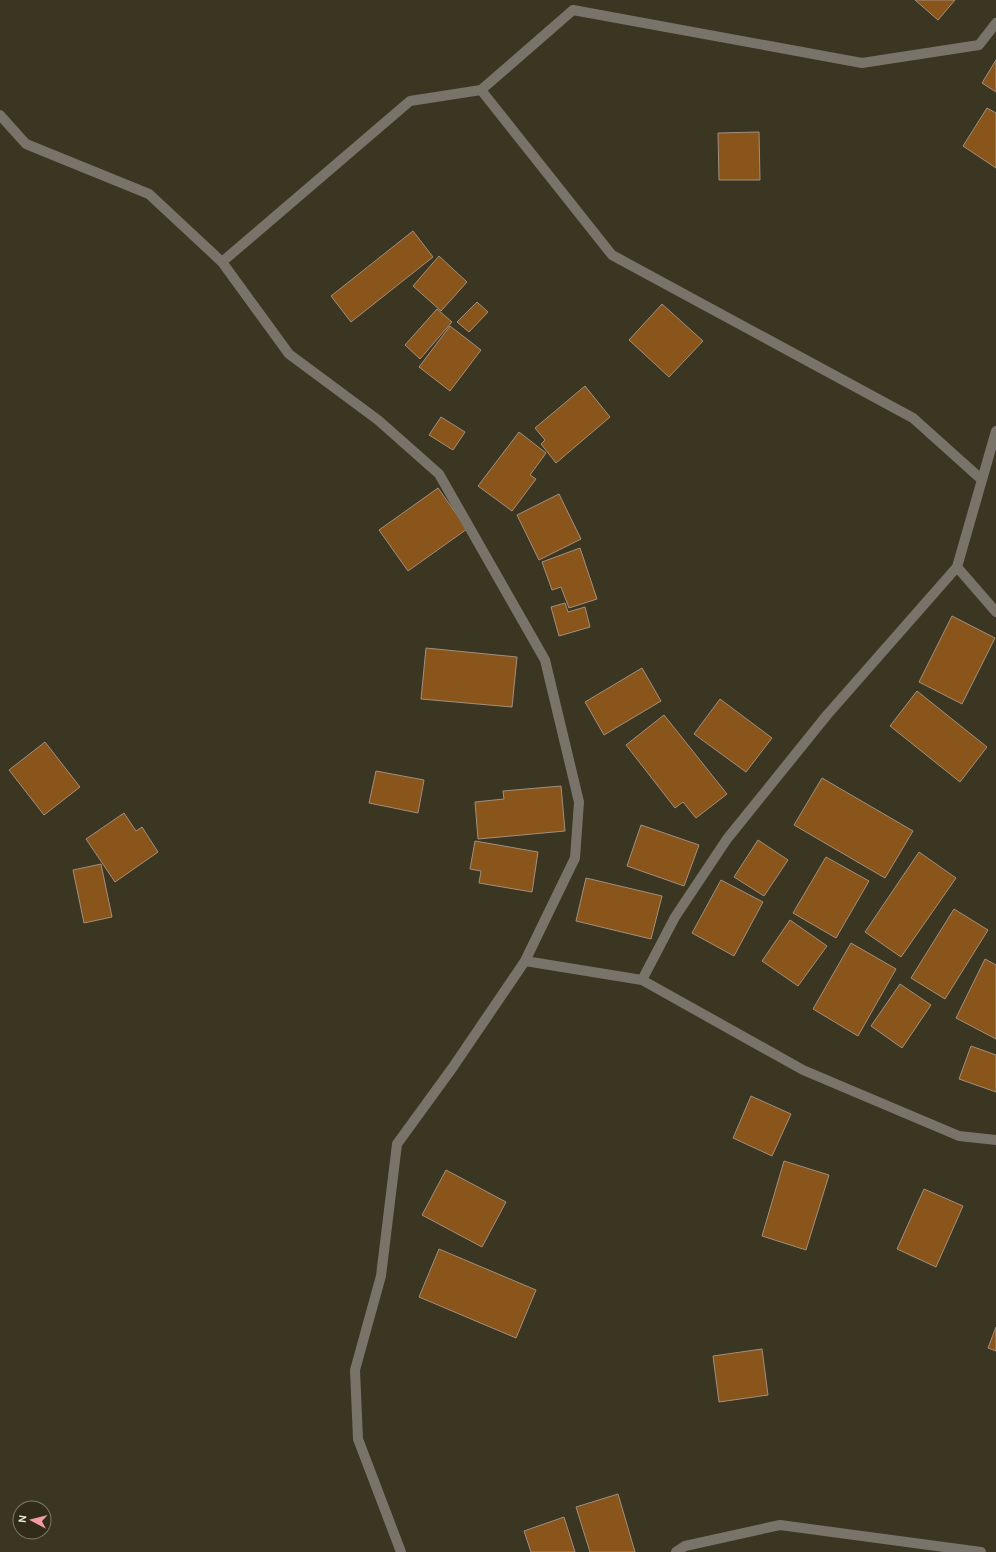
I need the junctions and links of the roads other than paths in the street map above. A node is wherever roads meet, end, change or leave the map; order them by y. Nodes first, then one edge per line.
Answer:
1 (996, 23) edge
2 (481, 90) junction
3 (0, 115) edge
4 (222, 262) junction
5 (996, 431) edge
6 (981, 479) junction
7 (957, 567) junction
8 (996, 612) edge
9 (526, 961) junction
10 (642, 980) junction
11 (996, 1140) edge
12 (401, 1552) edge
13 (676, 1552) edge
14 (981, 1552) edge

1 - 2 street
2 - 4 street
2 - 6 street
3 - 4 street
4 - 9 street
5 - 6 street
6 - 7 street
7 - 8 street
7 - 10 street
9 - 10 street
9 - 12 street
10 - 11 street
13 - 14 street

